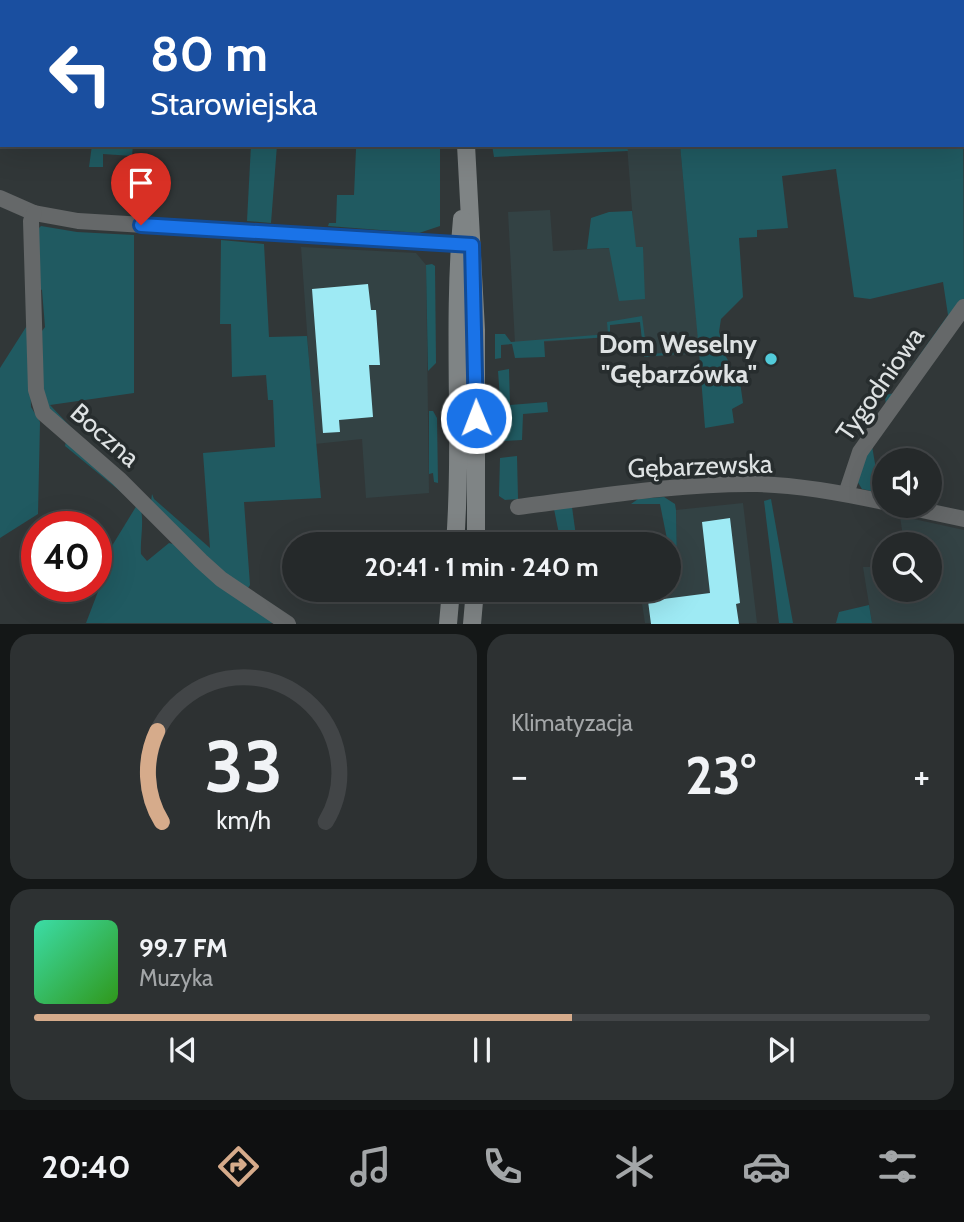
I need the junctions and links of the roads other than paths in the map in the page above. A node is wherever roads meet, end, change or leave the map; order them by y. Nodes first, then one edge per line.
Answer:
1 (466, 147) edge
2 (0, 198) edge
3 (34, 213) junction
4 (466, 245) junction
5 (964, 307) edge
6 (846, 494) junction
7 (872, 499) edge
8 (518, 507) dead end
9 (942, 514) edge
10 (964, 519) edge
11 (454, 532) edge
12 (476, 532) edge
13 (450, 602) edge
14 (474, 602) edge
15 (288, 624) edge
16 (448, 624) edge
17 (472, 624) edge

1 - 4 street
2 - 3 street
3 - 4 street
3 - 15 street, Boczna
4 - 11 street
4 - 12 street
5 - 6 street, Tygodniowa
6 - 7 street, Gębarzewska
6 - 8 street, Gębarzewska
9 - 10 street
13 - 16 street
14 - 17 street

